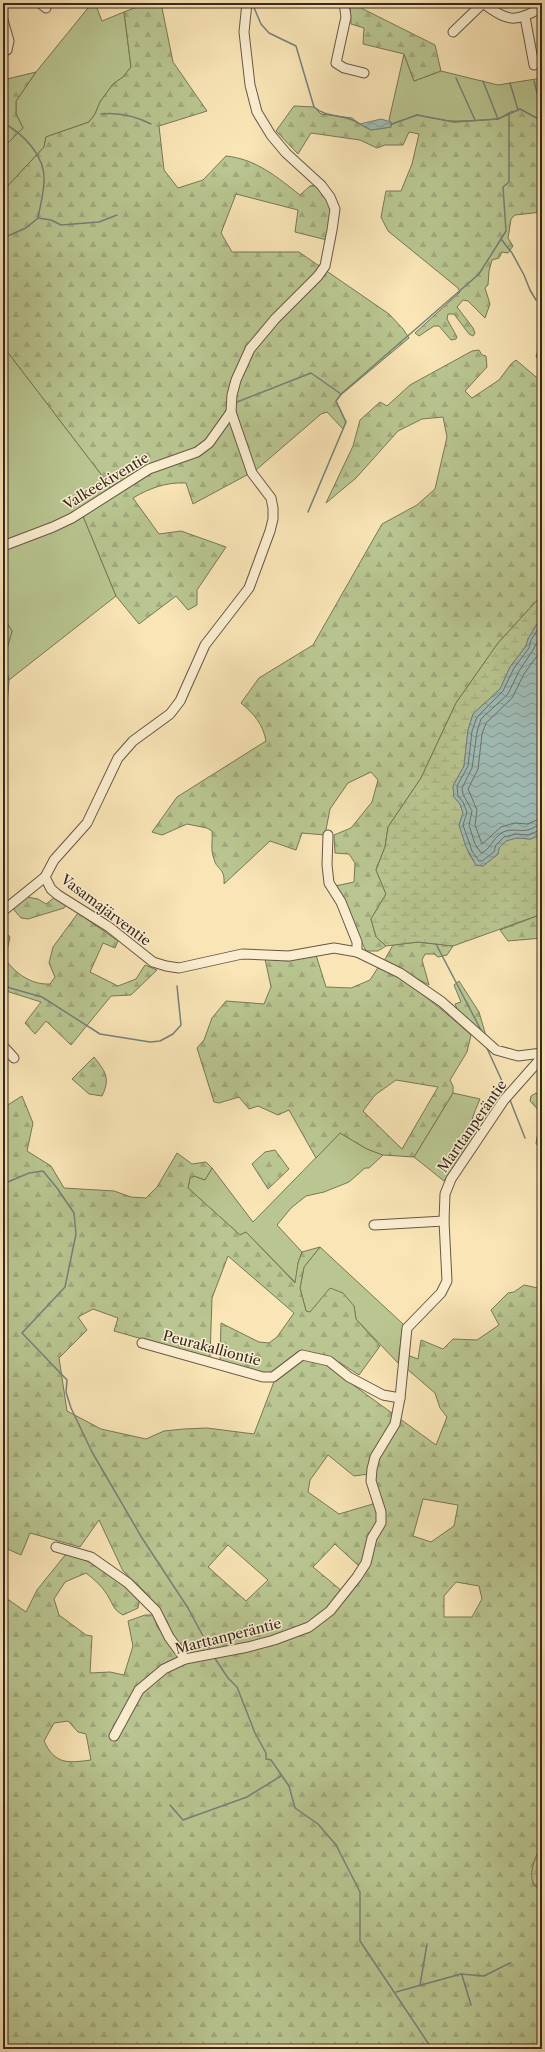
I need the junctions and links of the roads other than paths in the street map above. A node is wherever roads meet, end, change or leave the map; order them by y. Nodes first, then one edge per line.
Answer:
1 (247, 3) edge
2 (344, 3) edge
3 (483, 3) edge
4 (542, 7) edge
5 (525, 17) junction
6 (3, 20) edge
7 (453, 32) dead end
8 (8, 50) dead end
9 (534, 65) dead end
10 (364, 74) dead end
11 (231, 412) junction
12 (3, 546) edge
13 (328, 835) dead end
14 (45, 877) junction
15 (3, 911) edge
16 (357, 952) junction
17 (3, 1046) edge
18 (542, 1053) edge
19 (542, 1057) edge
20 (14, 1058) dead end
21 (444, 1221) junction
22 (374, 1225) dead end
23 (142, 1343) dead end
24 (400, 1398) junction
25 (56, 1547) dead end
26 (185, 1659) junction
27 (114, 1736) dead end

1 - 11 street, Vasamajärventie
2 - 10 street
3 - 5 street
3 - 7 street
4 - 5 street
5 - 9 street
6 - 8 street
11 - 12 street, Valkeekiventie
11 - 14 street, Vasamajärventie
13 - 16 street
14 - 15 street
14 - 16 street, Vasamajärventie
16 - 18 street, Vasamajärventie
17 - 20 street
19 - 21 street, Marttanperäntie
21 - 22 street
21 - 24 street, Marttanperäntie
23 - 24 street, Peurakalliontie
24 - 26 street, Marttanperäntie
25 - 26 street
26 - 27 street, Marttanperäntie

